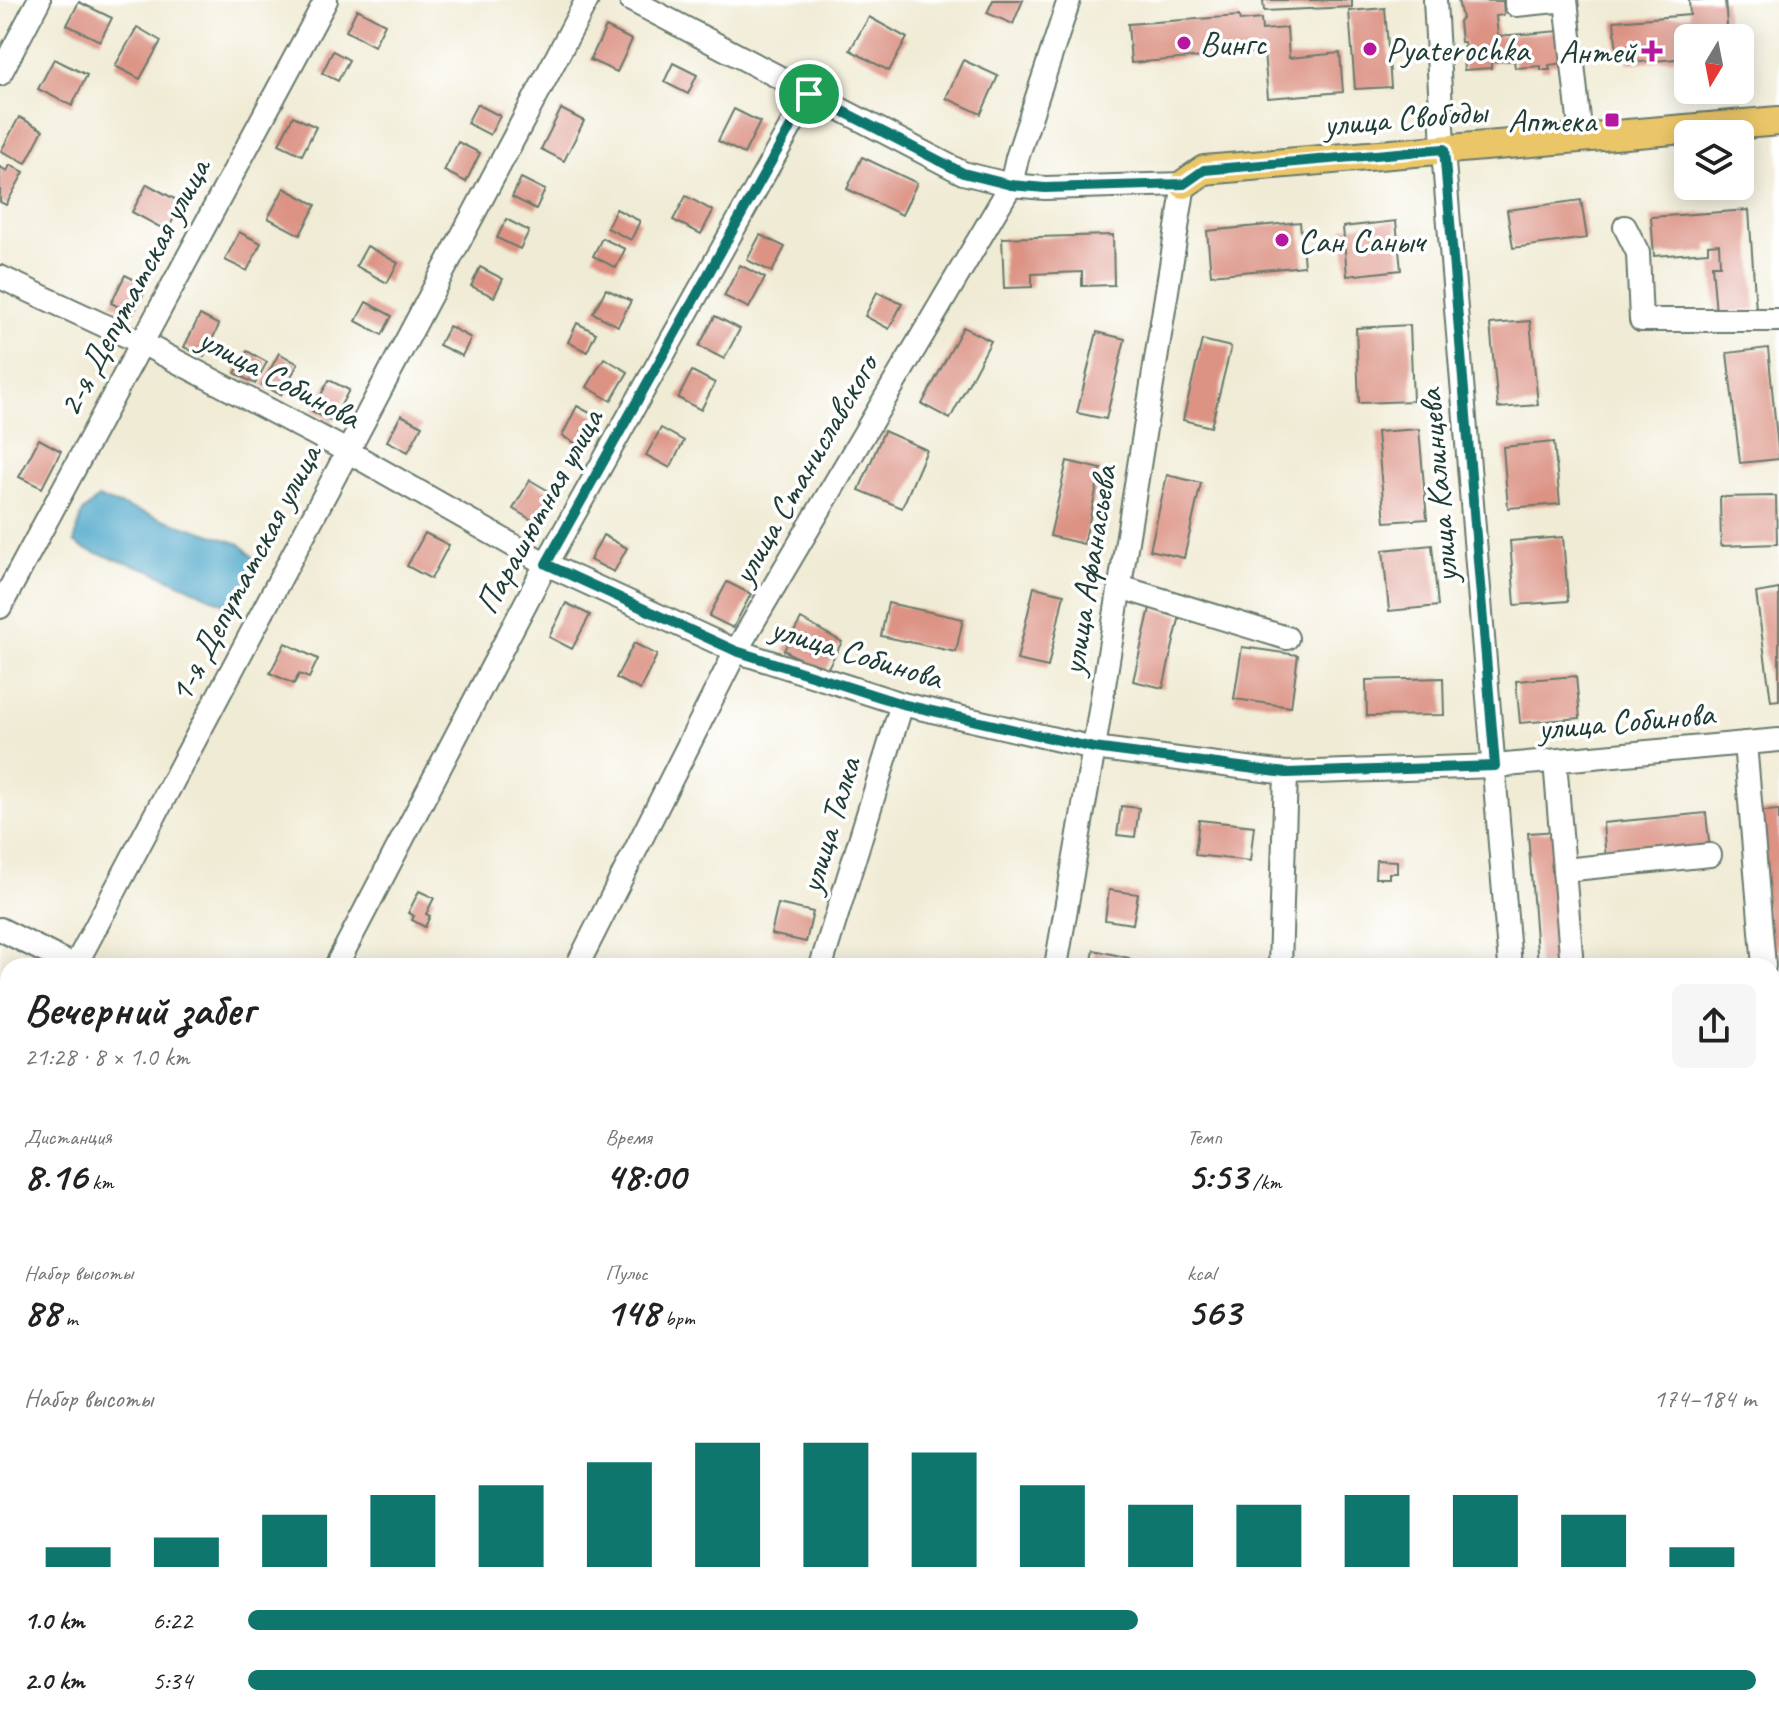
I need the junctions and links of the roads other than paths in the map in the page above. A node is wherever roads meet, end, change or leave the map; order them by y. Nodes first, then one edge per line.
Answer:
1 (39, 0) edge
2 (326, 0) edge
3 (587, 0) edge
4 (631, 0) edge
5 (1069, 0) edge
6 (1435, 0) edge
7 (1516, 0) edge
8 (1567, 0) edge
9 (0, 74) edge
10 (809, 94) junction
11 (1779, 121) edge
12 (1581, 138) junction
13 (1779, 138) edge
14 (1754, 140) edge
15 (1674, 146) edge
16 (1444, 156) junction
17 (1184, 184) junction
18 (1011, 185) junction
19 (1625, 227) dead end
20 (0, 277) edge
21 (1779, 320) edge
22 (142, 343) junction
23 (347, 451) junction
24 (546, 564) junction
25 (1120, 587) junction
26 (0, 607) edge
27 (1287, 638) dead end
28 (736, 651) junction
29 (902, 704) junction
30 (1779, 740) edge
31 (1745, 743) junction
32 (1094, 748) junction
33 (1555, 761) junction
34 (1495, 766) junction
35 (1286, 773) junction
36 (1710, 855) dead end
37 (1564, 870) junction
38 (0, 929) edge
39 (59, 958) edge
40 (79, 958) edge
41 (340, 958) edge
42 (581, 958) edge
43 (823, 958) edge
44 (1057, 958) edge
45 (1280, 958) edge
46 (1509, 958) edge
47 (1571, 958) edge
48 (1763, 958) edge

1 - 9 street
2 - 22 street, 2-я Депутатская улица
3 - 23 street, 1-я Депутатская улица
4 - 10 street, улица Свободы
5 - 18 street, улица Станиславского
6 - 16 street, улица Калинцева
7 - 8 street
8 - 12 street
10 - 18 street, улица Свободы
10 - 24 street, Парашютная улица
11 - 12 main road, улица Свободы
12 - 16 main road, улица Свободы
13 - 14 main road
15 - 16 main road, улица Свободы
16 - 17 main road, улица Свободы
16 - 34 street, улица Калинцева
17 - 18 street, улица Свободы
17 - 25 street, улица Афанасьева
18 - 28 street, улица Станиславского
19 - 21 street
20 - 22 street, улица Собинова
22 - 23 street, улица Собинова
22 - 26 street, 2-я Депутатская улица
23 - 24 street, улица Собинова
23 - 40 street, 1-я Депутатская улица
24 - 28 street, улица Собинова
24 - 41 street, Парашютная улица
25 - 27 street
25 - 32 street, улица Афанасьева
28 - 29 street, улица Собинова
28 - 42 street, улица Станиславского
29 - 32 street, улица Собинова
29 - 43 street, улица Талка
30 - 31 street, улица Собинова
31 - 33 street, улица Собинова
31 - 48 street
32 - 35 street, улица Собинова
32 - 44 street, улица Афанасьева
33 - 34 street, улица Собинова
33 - 37 street
34 - 35 street, улица Собинова
34 - 46 street, улица Калинцева
35 - 45 street
36 - 37 street
37 - 47 street
38 - 39 street

